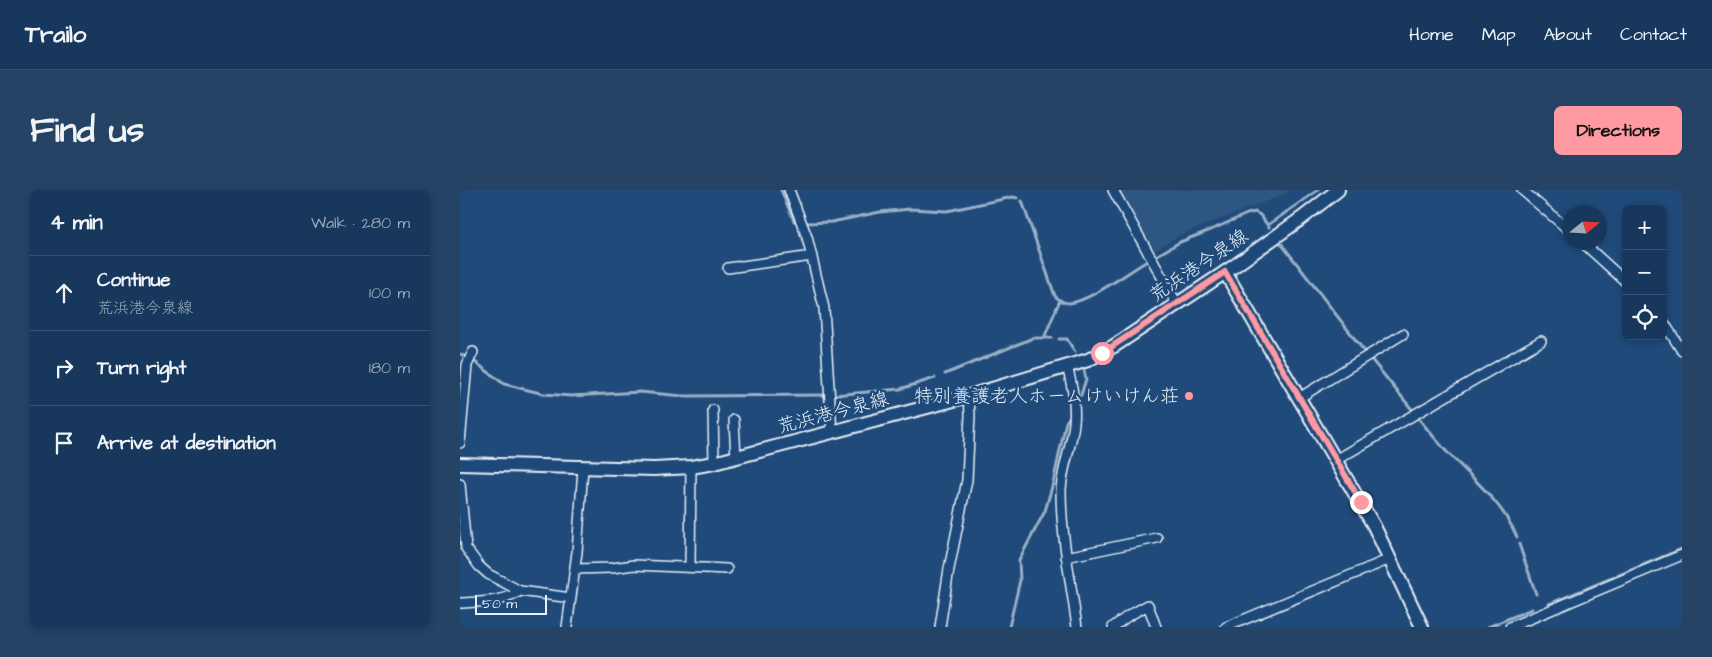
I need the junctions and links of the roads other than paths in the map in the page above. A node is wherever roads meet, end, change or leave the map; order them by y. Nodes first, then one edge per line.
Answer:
1 (789, 190) edge
2 (1113, 190) edge
3 (1338, 190) edge
4 (1522, 190) edge
5 (1562, 224) edge
6 (1591, 250) edge
7 (812, 256) junction
8 (728, 268) dead end
9 (1225, 272) junction
10 (1622, 278) edge
11 (1177, 304) junction
12 (1667, 327) edge
13 (1403, 334) dead end
14 (1541, 341) dead end
15 (1682, 351) edge
16 (473, 352) dead end
17 (1067, 366) junction
18 (969, 396) junction
19 (1299, 398) junction
20 (713, 410) dead end
21 (734, 420) dead end
22 (832, 433) junction
23 (460, 444) edge
24 (736, 458) junction
25 (1336, 460) junction
26 (714, 463) junction
27 (460, 464) edge
28 (691, 467) junction
29 (583, 468) junction
30 (460, 484) edge
31 (1156, 538) dead end
32 (1682, 555) edge
33 (1066, 557) junction
34 (1390, 559) junction
35 (690, 567) junction
36 (575, 569) junction
37 (727, 569) dead end
38 (520, 591) junction
39 (571, 598) junction
40 (460, 603) edge
41 (567, 627) edge
42 (940, 627) edge
43 (1077, 627) edge
44 (1114, 627) edge
45 (1156, 627) edge
46 (1226, 627) edge
47 (1422, 627) edge
48 (1510, 627) edge

1 - 7 street
2 - 11 street
3 - 9 main road, 荒浜港今泉線
4 - 5 street
6 - 10 street
7 - 8 street
7 - 22 street
9 - 11 main road, 荒浜港今泉線
9 - 19 main road
11 - 17 main road, 荒浜港今泉線
12 - 15 street
13 - 19 street
14 - 25 street
16 - 23 street
17 - 18 main road, 荒浜港今泉線
17 - 33 street
18 - 22 main road, 荒浜港今泉線
18 - 42 street
19 - 25 main road
20 - 26 street
21 - 24 street
22 - 24 main road, 荒浜港今泉線
24 - 26 main road, 荒浜港今泉線
25 - 34 main road
26 - 28 main road, 荒浜港今泉線
27 - 29 main road, 荒浜港今泉線
28 - 29 main road, 荒浜港今泉線
28 - 35 street
29 - 36 street
30 - 38 street
31 - 33 street
32 - 48 street
33 - 43 street
34 - 46 street
34 - 47 main road
35 - 36 street
35 - 37 street
36 - 39 street
38 - 39 street
38 - 40 street
39 - 41 street
44 - 45 street

